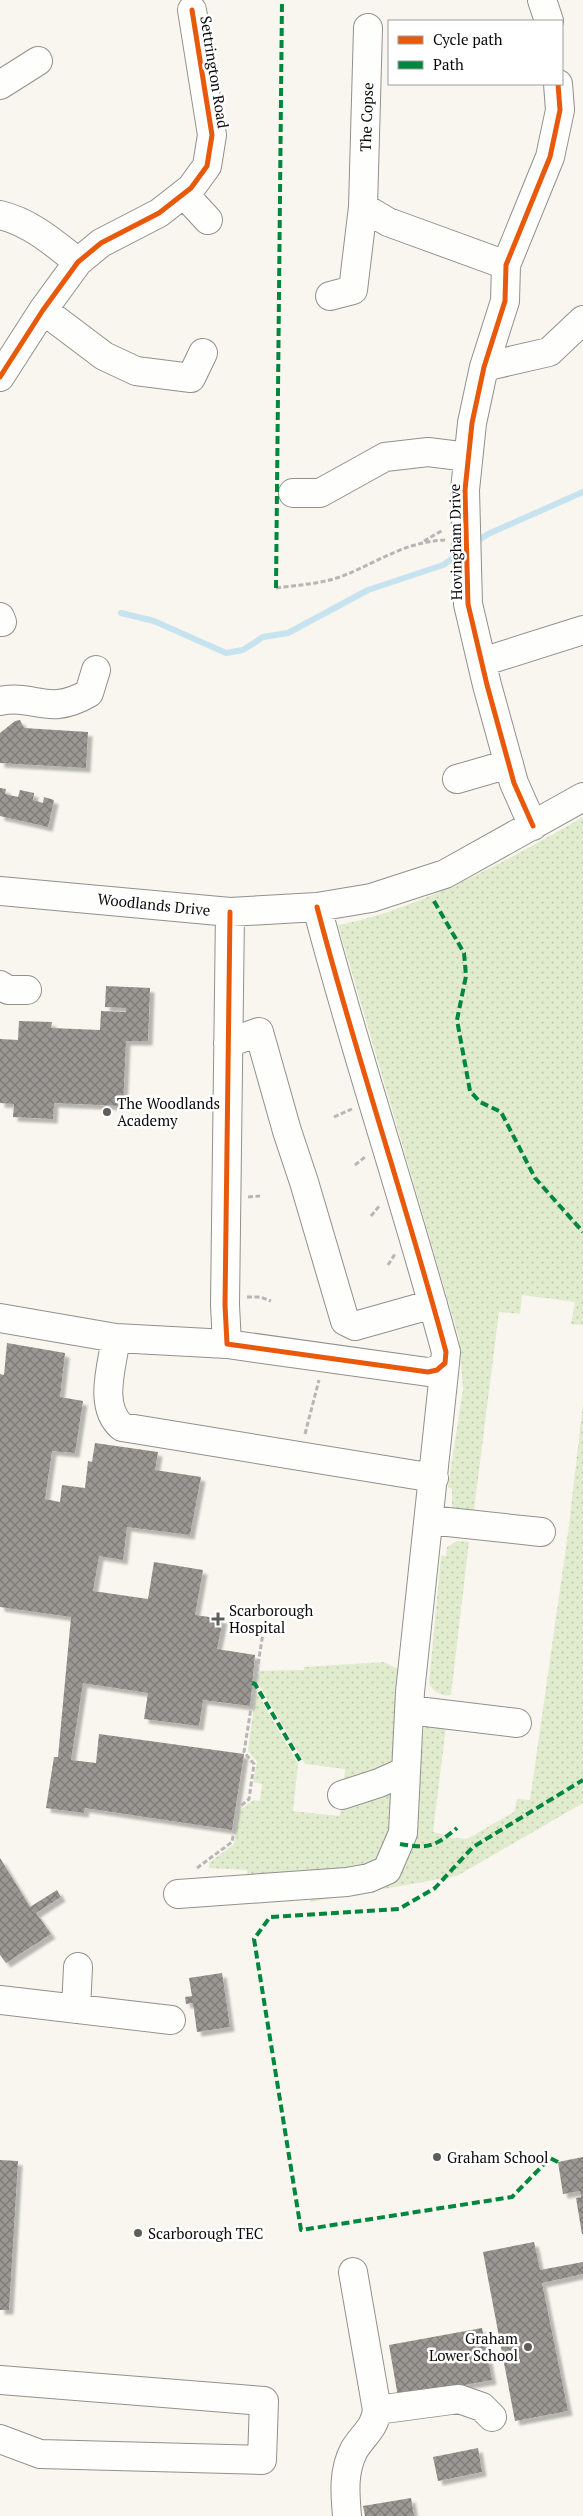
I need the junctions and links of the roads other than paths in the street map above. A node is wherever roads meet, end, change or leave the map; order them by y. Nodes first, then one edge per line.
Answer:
1 (542, 0) edge
2 (192, 10) dead end
3 (548, 20) edge
4 (368, 28) dead end
5 (38, 61) dead end
6 (0, 85) edge
7 (558, 85) edge
8 (184, 194) junction
9 (364, 207) junction
10 (0, 214) edge
11 (208, 220) dead end
12 (78, 262) junction
13 (506, 265) junction
14 (330, 296) dead end
15 (43, 310) junction
16 (583, 320) edge
17 (203, 352) dead end
18 (484, 367) junction
19 (0, 377) edge
20 (468, 457) junction
21 (293, 493) dead end
22 (583, 630) edge
23 (482, 662) junction
24 (96, 670) dead end
25 (0, 701) edge
26 (509, 764) junction
27 (457, 778) dead end
28 (583, 797) edge
29 (533, 826) junction
30 (0, 891) edge
31 (317, 906) junction
32 (230, 912) junction
33 (0, 985) edge
34 (27, 990) dead end
35 (228, 1043) junction
36 (433, 1304) junction
37 (0, 1318) edge
38 (116, 1338) junction
39 (227, 1344) junction
40 (446, 1363) junction
41 (434, 1478) junction
42 (429, 1520) junction
43 (541, 1532) dead end
44 (409, 1710) junction
45 (517, 1723) dead end
46 (406, 1771) junction
47 (342, 1795) dead end
48 (178, 1894) dead end
49 (78, 1968) dead end
50 (0, 2000) edge
51 (76, 2009) junction
52 (170, 2020) dead end
53 (353, 2272) dead end
54 (0, 2380) edge
55 (378, 2410) junction
56 (492, 2417) dead end
57 (0, 2438) edge
58 (347, 2516) edge

1 - 3 street
2 - 8 street, Settrington Road
4 - 9 street, The Copse
5 - 6 street
7 - 13 street, Hovingham Drive
8 - 11 street
8 - 12 street, Settrington Road
9 - 13 street
9 - 14 street, The Copse
10 - 12 street
12 - 15 street, Settrington Road
13 - 18 street, Hovingham Drive
15 - 17 street
15 - 19 street, Settrington Road
16 - 18 street
18 - 20 street, Hovingham Drive
20 - 21 street
20 - 23 street, Hovingham Drive
22 - 23 street
23 - 26 street, Hovingham Drive
24 - 25 street
26 - 27 street
26 - 29 street, Hovingham Drive
28 - 29 street, Woodlands Drive
29 - 31 street, Woodlands Drive
30 - 32 street, Woodlands Drive
31 - 32 street, Woodlands Drive
31 - 36 street
32 - 35 street
33 - 34 street
35 - 36 street
35 - 39 street
36 - 40 street
37 - 38 street
38 - 39 street
38 - 41 street
39 - 40 street
40 - 41 street
41 - 42 street
42 - 43 street
42 - 44 street
44 - 45 street
44 - 46 street
46 - 47 street
46 - 48 street
49 - 51 street
50 - 51 street
51 - 52 street
53 - 55 street
54 - 57 street
55 - 56 street
55 - 58 street

